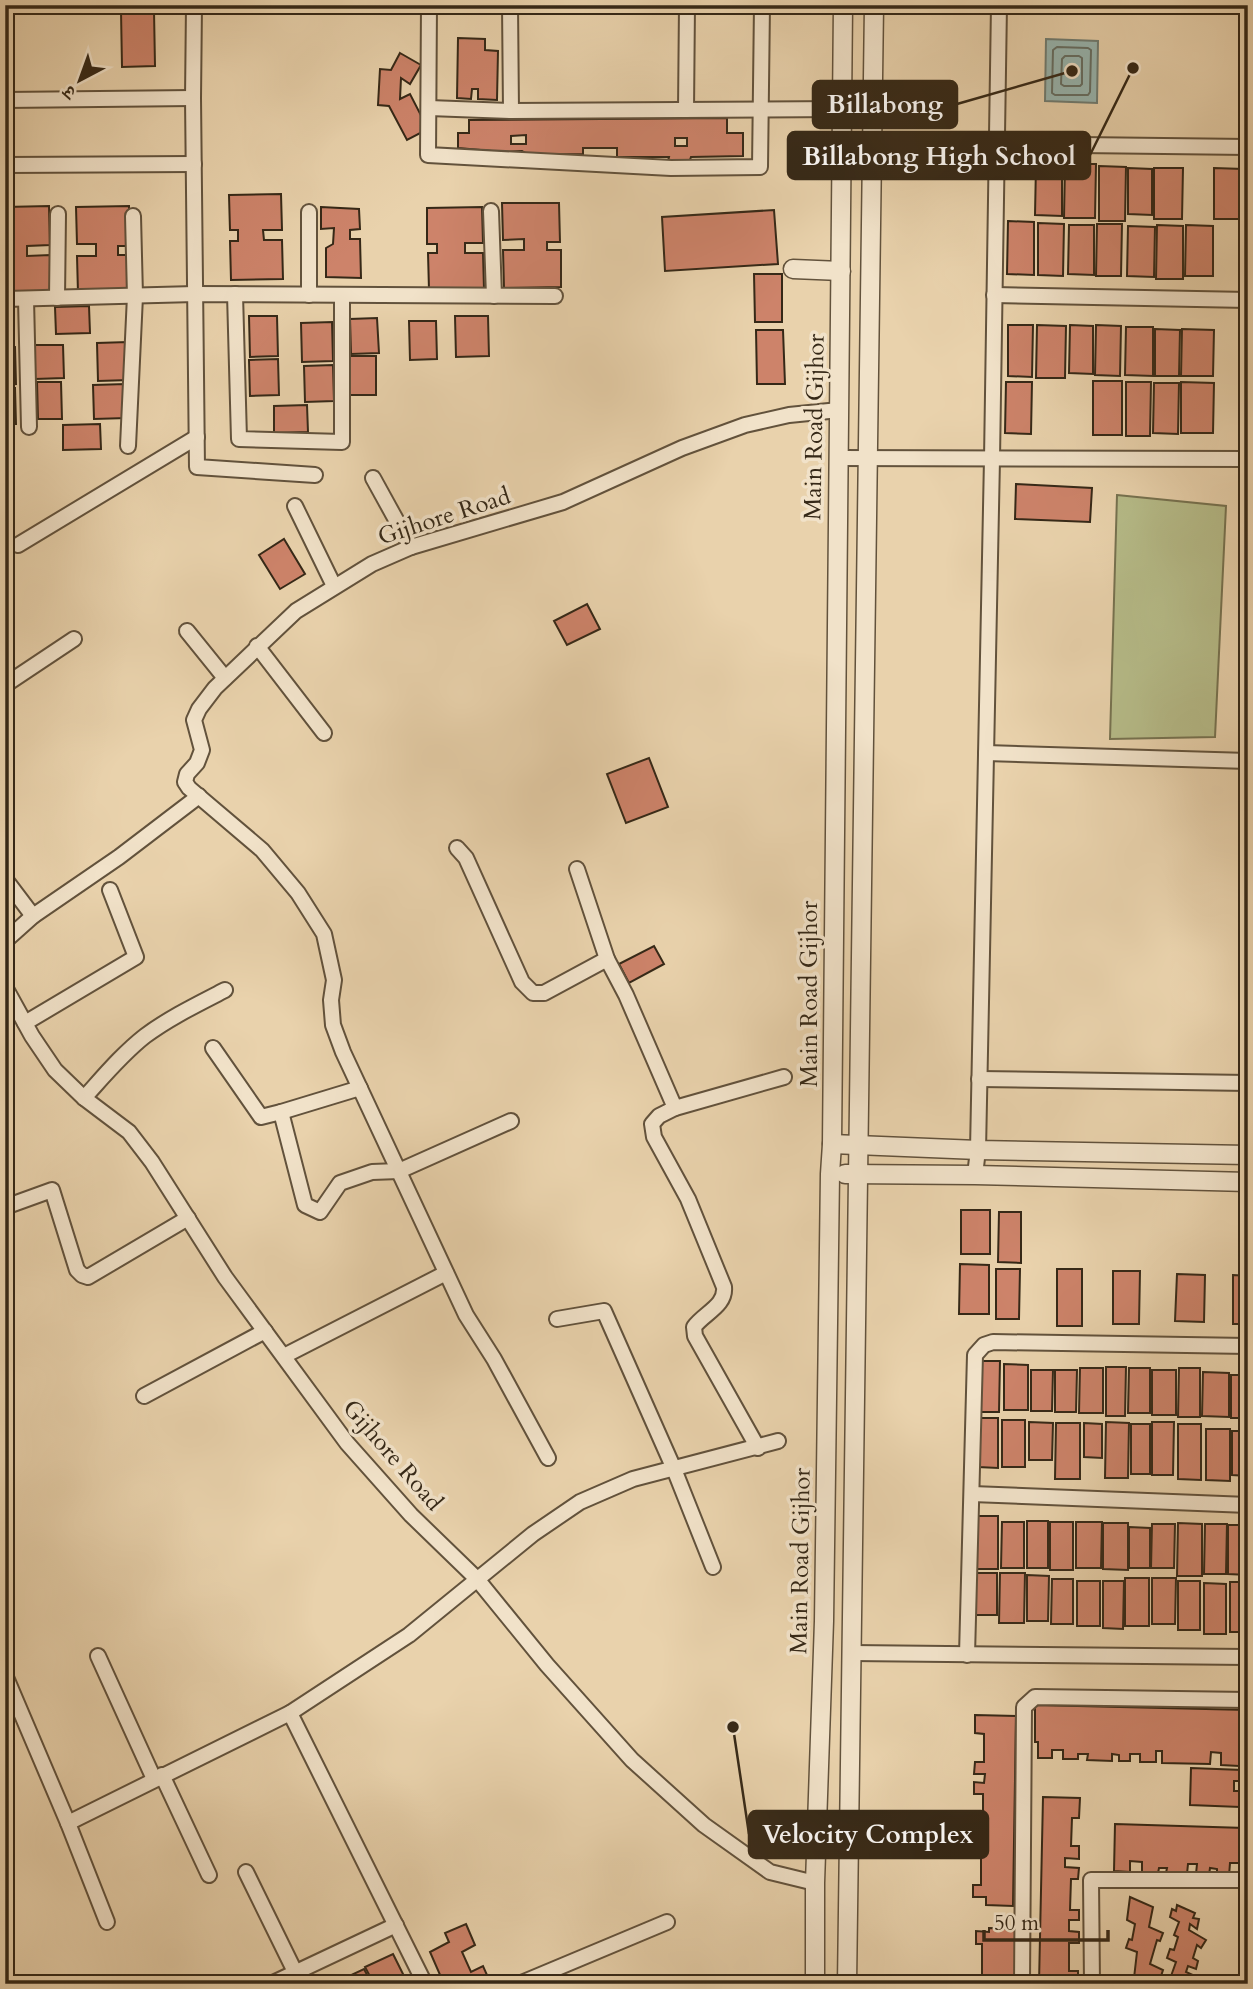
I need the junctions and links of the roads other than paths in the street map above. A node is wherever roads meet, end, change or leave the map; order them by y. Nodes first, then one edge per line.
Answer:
1 (194, 5) edge
2 (429, 5) edge
3 (510, 5) edge
4 (618, 5) edge
5 (762, 5) edge
6 (843, 5) edge
7 (874, 5) edge
8 (999, 5) edge
9 (687, 6) edge
10 (193, 98) junction
11 (5, 100) edge
12 (429, 108) junction
13 (842, 109) junction
14 (686, 110) junction
15 (761, 110) junction
16 (511, 111) junction
17 (997, 144) junction
18 (1248, 147) edge
19 (5, 164) edge
20 (194, 164) junction
21 (491, 211) dead end
22 (309, 212) dead end
23 (58, 214) dead end
24 (133, 216) dead end
25 (793, 269) dead end
26 (841, 271) junction
27 (195, 294) junction
28 (235, 294) junction
29 (309, 295) junction
30 (342, 295) junction
31 (994, 295) junction
32 (135, 296) junction
33 (494, 296) junction
34 (555, 296) dead end
35 (57, 298) junction
36 (5, 299) edge
37 (26, 299) junction
38 (1248, 300) edge
39 (839, 410) junction
40 (29, 427) dead end
41 (197, 437) junction
42 (128, 446) dead end
43 (838, 458) junction
44 (868, 458) junction
45 (992, 459) junction
46 (1248, 459) edge
47 (315, 475) dead end
48 (373, 478) dead end
49 (295, 506) dead end
50 (18, 545) dead end
51 (411, 547) junction
52 (334, 586) junction
53 (187, 631) dead end
54 (74, 639) dead end
55 (257, 646) junction
56 (225, 678) junction
57 (5, 685) edge
58 (324, 733) dead end
59 (986, 753) junction
60 (1248, 761) edge
61 (200, 796) junction
62 (457, 848) dead end
63 (577, 869) dead end
64 (5, 878) edge
65 (110, 890) dead end
66 (33, 916) junction
67 (5, 941) edge
68 (607, 959) junction
69 (5, 988) edge
70 (225, 990) dead end
71 (25, 1023) junction
72 (214, 1048) dead end
73 (784, 1077) dead end
74 (979, 1079) junction
75 (1248, 1083) edge
76 (360, 1088) junction
77 (84, 1098) junction
78 (675, 1108) junction
79 (281, 1112) junction
80 (511, 1121) dead end
81 (832, 1144) junction
82 (859, 1146) junction
83 (978, 1150) junction
84 (1248, 1154) edge
85 (399, 1171) junction
86 (830, 1174) junction
87 (857, 1174) junction
88 (975, 1175) junction
89 (1248, 1182) edge
90 (5, 1207) edge
91 (188, 1218) junction
92 (446, 1273) junction
93 (557, 1319) dead end
94 (265, 1331) junction
95 (1248, 1346) edge
96 (284, 1356) junction
97 (144, 1396) dead end
98 (778, 1441) dead end
99 (758, 1448) junction
100 (548, 1458) dead end
101 (674, 1469) junction
102 (972, 1494) junction
103 (1248, 1505) edge
104 (713, 1567) dead end
105 (477, 1579) junction
106 (852, 1653) junction
107 (967, 1655) junction
108 (98, 1656) dead end
109 (1248, 1657) edge
110 (5, 1675) edge
111 (1248, 1700) edge
112 (290, 1713) junction
113 (158, 1777) junction
114 (68, 1823) junction
115 (246, 1872) dead end
116 (209, 1875) dead end
117 (1248, 1881) edge
118 (815, 1883) junction
119 (107, 1922) dead end
120 (667, 1922) dead end
121 (396, 1925) junction
122 (299, 1978) edge
123 (271, 1984) edge
124 (425, 1984) edge
125 (519, 1984) edge
126 (815, 1984) edge
127 (847, 1984) edge
128 (1022, 1984) edge
129 (1091, 1984) edge

1 - 10 street
2 - 12 street
3 - 16 street
4 - 9 street
5 - 15 street
6 - 13 street, Main Road Gijhor
7 - 44 street, Main Road Gijhor
8 - 17 street
9 - 14 street
10 - 11 street
10 - 20 street
12 - 15 street
12 - 16 street
13 - 15 street
13 - 26 street, Main Road Gijhor
14 - 15 street
14 - 16 street
17 - 18 street
17 - 31 street
19 - 20 street
20 - 27 street
21 - 33 street
22 - 29 street
23 - 35 street
24 - 32 street
25 - 26 street
26 - 39 street, Main Road Gijhor
27 - 28 street
27 - 32 street
27 - 41 street
28 - 29 street
28 - 30 street
29 - 30 street
30 - 33 street
31 - 38 street
31 - 45 street
32 - 35 street
32 - 42 street
33 - 34 street
35 - 37 street
36 - 37 street
37 - 40 street
39 - 43 street, Main Road Gijhor
39 - 51 street, Gijhore Road
41 - 47 street
41 - 50 street
43 - 44 street
43 - 81 street, Main Road Gijhor
44 - 45 street
44 - 82 street, Main Road Gijhor
45 - 46 street
45 - 59 street
48 - 51 street
49 - 52 street
51 - 52 street, Gijhore Road
52 - 55 street, Gijhore Road
53 - 56 street
54 - 57 street
55 - 56 street, Gijhore Road
55 - 58 street
56 - 61 street, Gijhore Road
59 - 60 street
59 - 74 street
61 - 66 street
61 - 76 street
62 - 68 street
63 - 68 street
64 - 66 street
65 - 71 street
66 - 67 street
68 - 78 street
69 - 71 street, Gijhore Road
70 - 77 street
71 - 77 street, Gijhore Road
72 - 79 street
73 - 78 street
74 - 75 street
74 - 83 street
76 - 79 street
76 - 85 street
77 - 91 street, Gijhore Road
78 - 99 street
79 - 85 street
80 - 85 street
81 - 82 street
81 - 86 street, Main Road Gijhor
82 - 83 street
82 - 87 street, Main Road Gijhor
83 - 84 street
83 - 88 street
85 - 92 street
86 - 87 street
86 - 118 street, Main Road Gijhor
87 - 88 street
87 - 106 street, Main Road Gijhor
88 - 89 street
90 - 91 street
91 - 94 street, Gijhore Road
92 - 96 street
92 - 100 street
93 - 101 street
94 - 96 street, Gijhore Road
94 - 97 street
95 - 102 street
96 - 105 street, Gijhore Road
98 - 99 street
99 - 101 street
101 - 104 street
101 - 105 street
102 - 103 street
102 - 107 street
105 - 112 street
105 - 118 street, Gijhore Road
106 - 107 street
106 - 127 street, Main Road Gijhor
107 - 109 street
108 - 113 street
110 - 114 street
111 - 128 street
112 - 113 street
112 - 121 street
113 - 114 street
113 - 116 street
114 - 119 street
115 - 122 street
117 - 129 street
118 - 126 street, Main Road Gijhor
120 - 125 street
121 - 122 street
121 - 124 street
122 - 123 street

